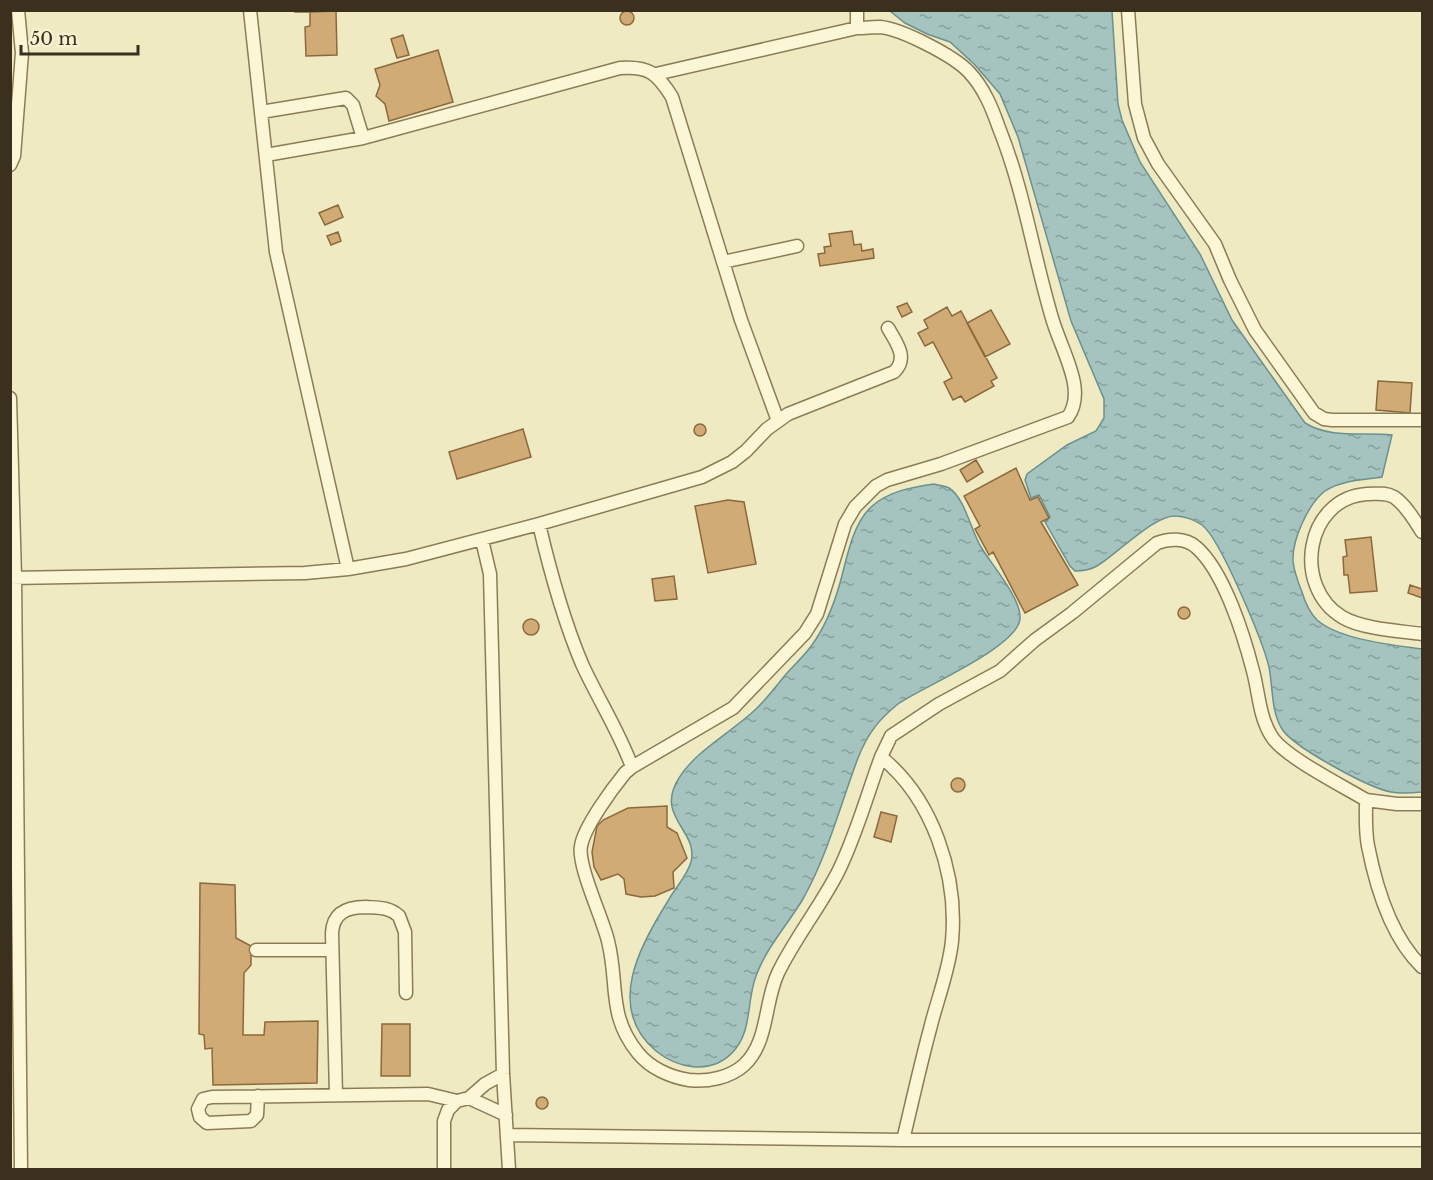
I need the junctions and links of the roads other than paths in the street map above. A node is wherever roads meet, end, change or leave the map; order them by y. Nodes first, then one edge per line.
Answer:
1 (18, 10) edge
2 (250, 10) edge
3 (857, 10) edge
4 (1128, 10) edge
5 (857, 28) junction
6 (16, 67) edge
7 (656, 74) junction
8 (261, 112) junction
9 (363, 138) junction
10 (266, 155) junction
11 (10, 165) edge
12 (797, 246) dead end
13 (723, 262) junction
14 (888, 328) dead end
15 (10, 398) edge
16 (1422, 420) edge
17 (778, 421) junction
18 (539, 524) junction
19 (1422, 532) edge
20 (482, 540) junction
21 (348, 569) junction
22 (13, 578) edge
23 (1422, 634) edge
24 (881, 757) junction
25 (632, 767) junction
26 (1366, 800) junction
27 (1422, 804) edge
28 (256, 950) dead end
29 (332, 950) junction
30 (1422, 967) edge
31 (406, 993) dead end
32 (503, 1074) junction
33 (336, 1095) junction
34 (258, 1096) junction
35 (463, 1100) junction
36 (506, 1115) junction
37 (507, 1136) junction
38 (903, 1140) junction
39 (1422, 1140) edge
40 (21, 1170) edge
41 (444, 1170) edge
42 (509, 1170) edge

1 - 6 street
2 - 8 street
3 - 5 street
4 - 16 street
5 - 7 street
5 - 25 street
6 - 11 street
7 - 9 street
7 - 13 street
8 - 9 street
8 - 10 street
9 - 10 street
10 - 21 street
12 - 13 street
13 - 17 street
14 - 17 street
15 - 22 street
17 - 18 street
18 - 20 street
18 - 25 street
19 - 23 street
20 - 21 street
20 - 32 street
21 - 22 street
22 - 40 street
24 - 25 street
24 - 26 street
24 - 38 street
26 - 27 street
26 - 30 street
28 - 29 street
29 - 31 street
29 - 33 street
32 - 35 street
32 - 36 street
33 - 34 street
33 - 35 street
34 - 34 street
35 - 36 street
35 - 41 street
36 - 37 street
37 - 38 street
37 - 42 street
38 - 39 street

